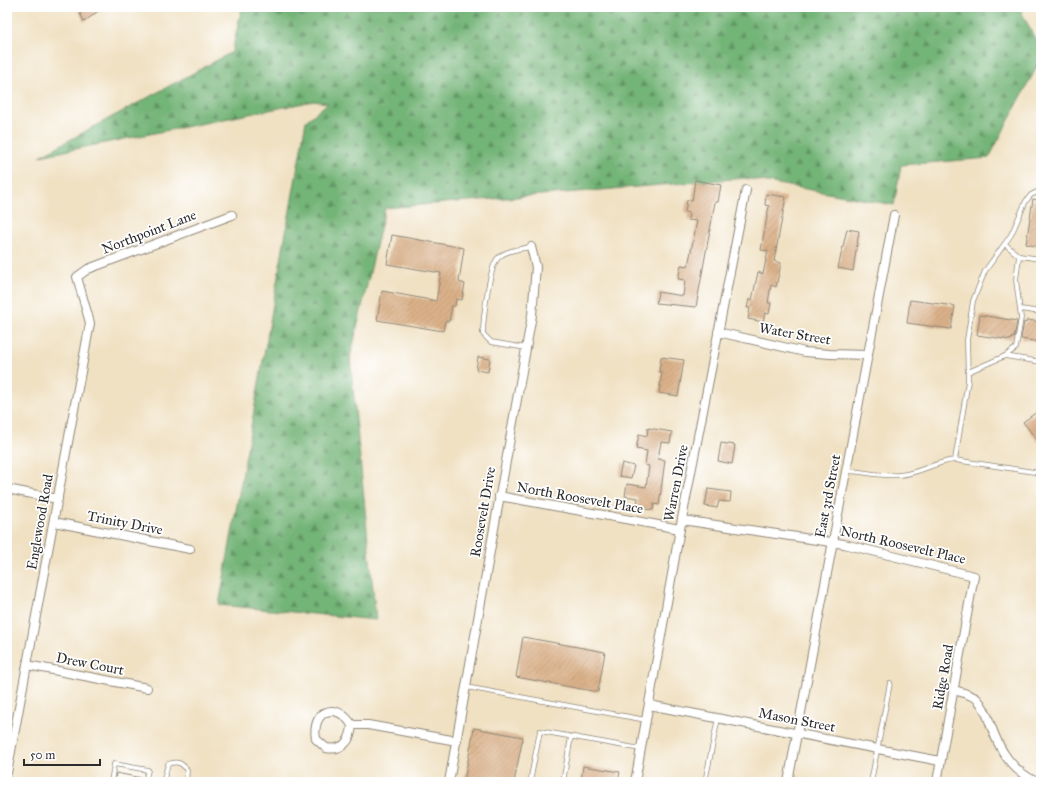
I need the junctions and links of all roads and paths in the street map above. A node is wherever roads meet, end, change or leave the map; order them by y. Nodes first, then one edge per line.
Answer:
1 (746, 190) dead end
2 (1041, 190) edge
3 (232, 215) dead end
4 (894, 215) dead end
5 (1005, 244) junction
6 (531, 247) joint
7 (1018, 256) junction
8 (1041, 259) edge
9 (77, 277) joint
10 (1020, 309) junction
11 (1041, 312) edge
12 (718, 332) junction
13 (526, 348) junction
14 (868, 355) junction
15 (1005, 356) junction
16 (1041, 362) edge
17 (968, 372) junction
18 (955, 460) junction
19 (846, 471) junction
20 (1041, 473) edge
21 (7, 489) edge
22 (499, 496) junction
23 (58, 499) junction
24 (682, 520) junction
25 (54, 522) junction
26 (680, 529) junction
27 (833, 542) junction
28 (190, 549) dead end
29 (974, 576) joint
30 (27, 665) junction
31 (890, 683) dead end
32 (466, 687) junction
33 (147, 688) dead end
34 (954, 690) junction
35 (649, 705) junction
36 (718, 718) junction
37 (646, 720) junction
38 (352, 725) junction
39 (797, 733) junction
40 (571, 736) junction
41 (457, 741) junction
42 (877, 748) junction
43 (641, 749) junction
44 (940, 760) junction
45 (7, 773) edge
46 (111, 782) edge
47 (145, 782) edge
48 (163, 782) edge
49 (186, 782) edge
50 (449, 782) edge
51 (530, 782) edge
52 (562, 782) edge
53 (635, 782) edge
54 (705, 782) edge
55 (788, 782) edge
56 (871, 782) edge
57 (937, 782) edge
58 (1037, 782) edge

1 - 12 street, Warren Drive
2 - 5 lane
3 - 9 street, Northpoint Lane
4 - 14 street, East 3rd Street
5 - 7 lane
5 - 17 lane
6 - 13 street, Roosevelt Drive
6 - 13 lane
7 - 8 lane
7 - 10 lane
9 - 23 street, Englewood Road
10 - 11 lane
10 - 15 lane
12 - 14 street, Water Street
12 - 24 street, Warren Drive
13 - 22 street, Roosevelt Drive
14 - 19 street, East 3rd Street
15 - 16 lane
15 - 17 lane
17 - 18 lane
18 - 19 lane
18 - 20 lane
19 - 27 street, East 3rd Street
21 - 23 street
22 - 26 street, North Roosevelt Place
22 - 32 street, Roosevelt Drive
23 - 25 street, Englewood Road
24 - 26 street, Warren Drive
24 - 27 street, North Roosevelt Place
25 - 28 street, Trinity Drive
25 - 30 street, Englewood Road
26 - 35 street, Warren Drive
27 - 29 street, North Roosevelt Place
27 - 39 street, East 3rd Street
29 - 34 street, Ridge Road
30 - 33 street, Drew Court
30 - 45 street, Englewood Road
31 - 42 lane
32 - 37 lane
32 - 41 street, Roosevelt Drive
34 - 44 street, Ridge Road
34 - 58 street
35 - 36 street, Mason Street
35 - 37 street, Warren Drive
36 - 39 street, Mason Street
36 - 54 lane
37 - 43 street, Warren Drive
38 - 38 street
38 - 41 street
39 - 42 street, Mason Street
39 - 55 street, East 3rd Street
40 - 43 lane
40 - 51 lane
40 - 52 lane
41 - 50 street, Roosevelt Drive
42 - 44 street, Mason Street
42 - 56 lane
43 - 53 street, Warren Drive
44 - 57 street, Ridge Road
46 - 47 lane
48 - 49 lane

